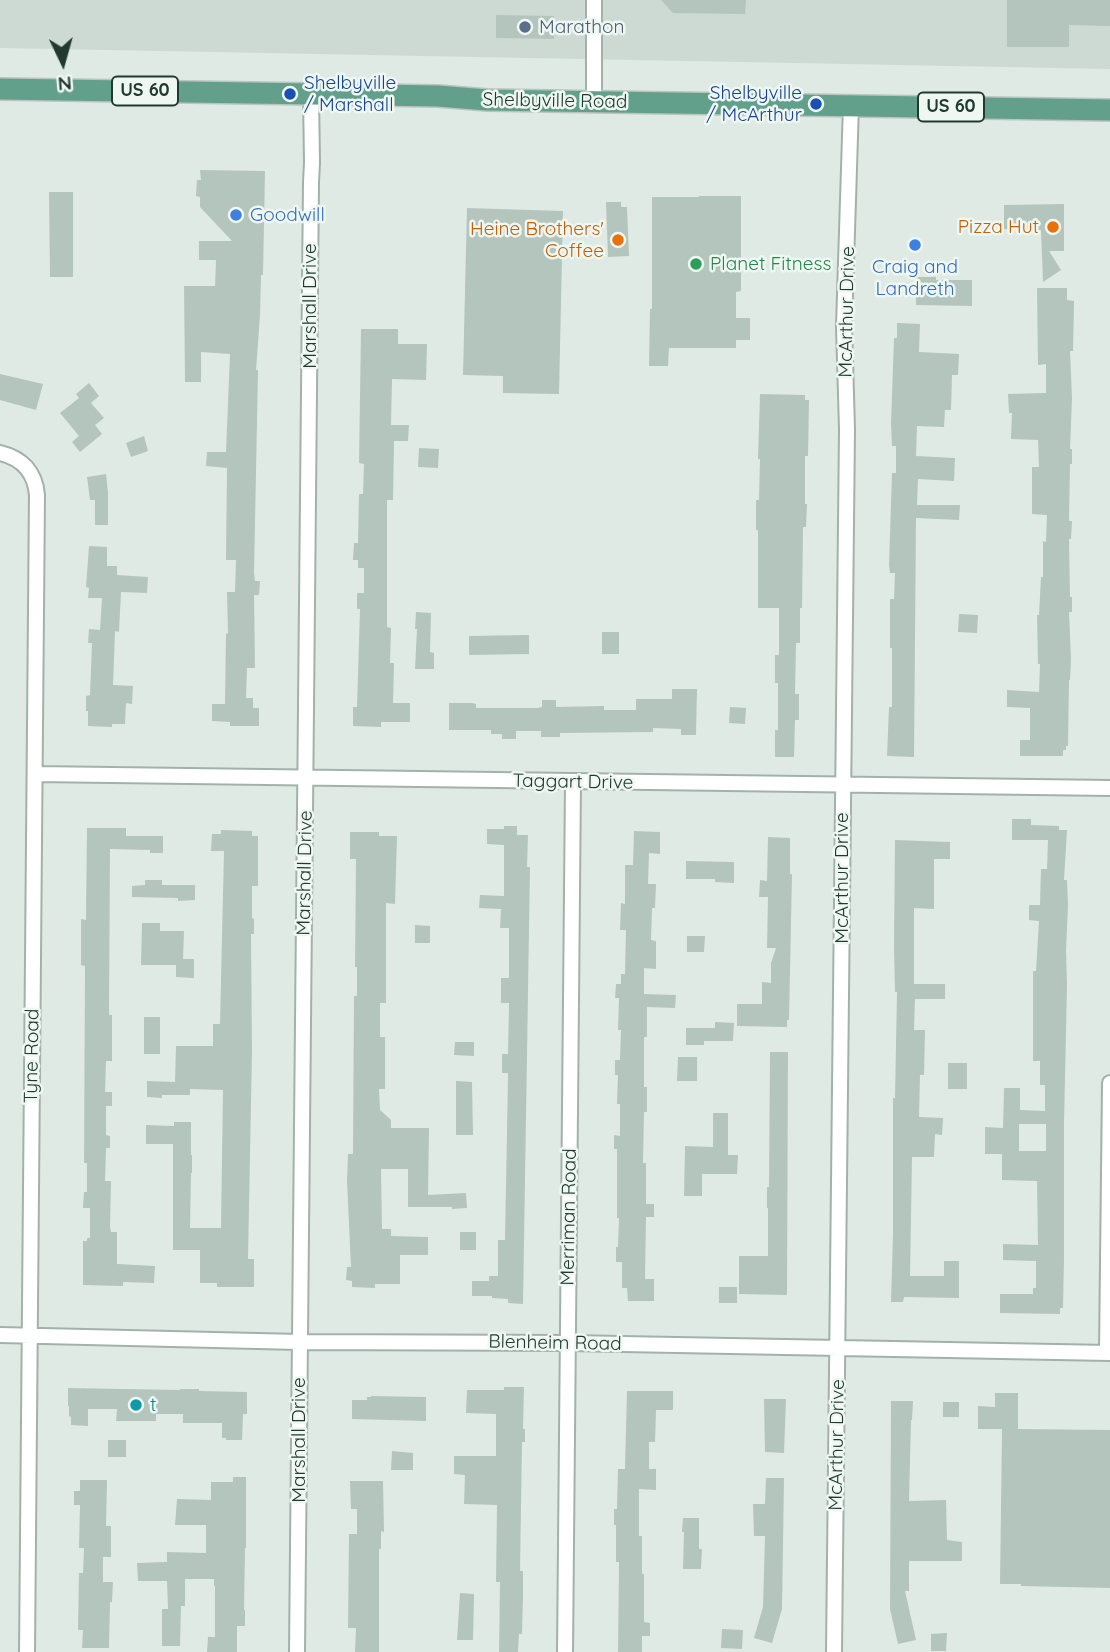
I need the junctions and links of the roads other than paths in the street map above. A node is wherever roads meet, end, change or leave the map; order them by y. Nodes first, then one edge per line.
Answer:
1 (594, 0) edge
2 (0, 89) edge
3 (312, 94) junction
4 (594, 102) junction
5 (851, 105) junction
6 (1110, 110) edge
7 (0, 453) edge
8 (35, 774) junction
9 (306, 778) junction
10 (573, 782) junction
11 (843, 785) junction
12 (1110, 788) edge
13 (1110, 1083) edge
14 (0, 1335) edge
15 (30, 1336) junction
16 (300, 1342) junction
17 (568, 1343) junction
18 (838, 1348) junction
19 (1108, 1352) edge
20 (27, 1652) edge
21 (298, 1652) edge
22 (565, 1652) edge
23 (834, 1652) edge

1 - 4 street
2 - 3 main road, Shelbyville Road / US 60
3 - 4 main road, Shelbyville Road / US 60
3 - 9 street, Marshall Drive
4 - 5 main road, Shelbyville Road / US 60
5 - 6 main road, Shelbyville Road / US 60
5 - 11 street, McArthur Drive
7 - 8 street, Tyne Road
8 - 9 street, Taggart Drive
8 - 15 street, Tyne Road
9 - 10 street, Taggart Drive
9 - 16 street, Marshall Drive
10 - 11 street, Taggart Drive
10 - 17 street, Merriman Road
11 - 12 street, Taggart Drive
11 - 18 street, McArthur Drive
13 - 19 street
14 - 15 street, Blenheim Road
15 - 16 street, Blenheim Road
15 - 20 street, Tyne Road
16 - 17 street, Blenheim Road
16 - 21 street, Marshall Drive
17 - 18 street, Blenheim Road
17 - 22 street, Merriman Road
18 - 19 street, Blenheim Road
18 - 23 street, McArthur Drive

